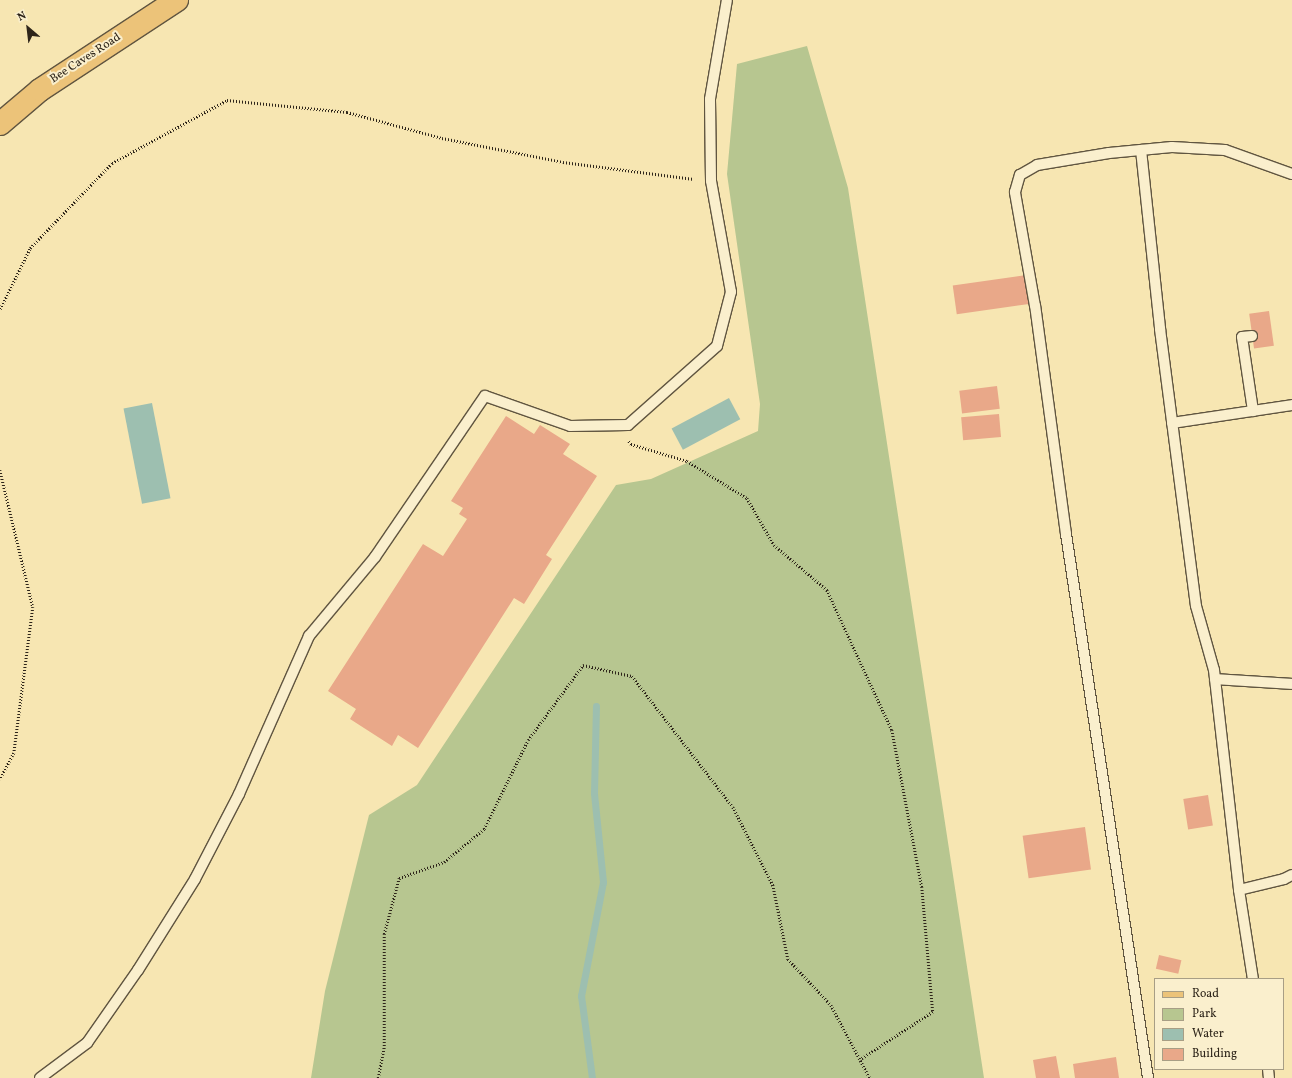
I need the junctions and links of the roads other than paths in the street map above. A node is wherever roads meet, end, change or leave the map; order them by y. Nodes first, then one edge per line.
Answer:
1 (177, 0) edge
2 (727, 0) edge
3 (0, 124) edge
4 (1141, 150) junction
5 (1292, 174) edge
6 (1252, 336) dead end
7 (1292, 405) edge
8 (1253, 411) junction
9 (1172, 423) junction
10 (1215, 679) junction
11 (1292, 684) edge
12 (1292, 875) edge
13 (1239, 890) junction
14 (1252, 978) edge
15 (40, 1078) edge
16 (1148, 1078) edge

1 - 3 main road, Bee Caves Road
2 - 15 lane
4 - 5 lane
4 - 9 lane
4 - 16 lane
6 - 8 lane
7 - 8 lane
8 - 9 lane
9 - 10 lane
10 - 11 lane
10 - 13 lane
12 - 13 lane
13 - 14 lane

